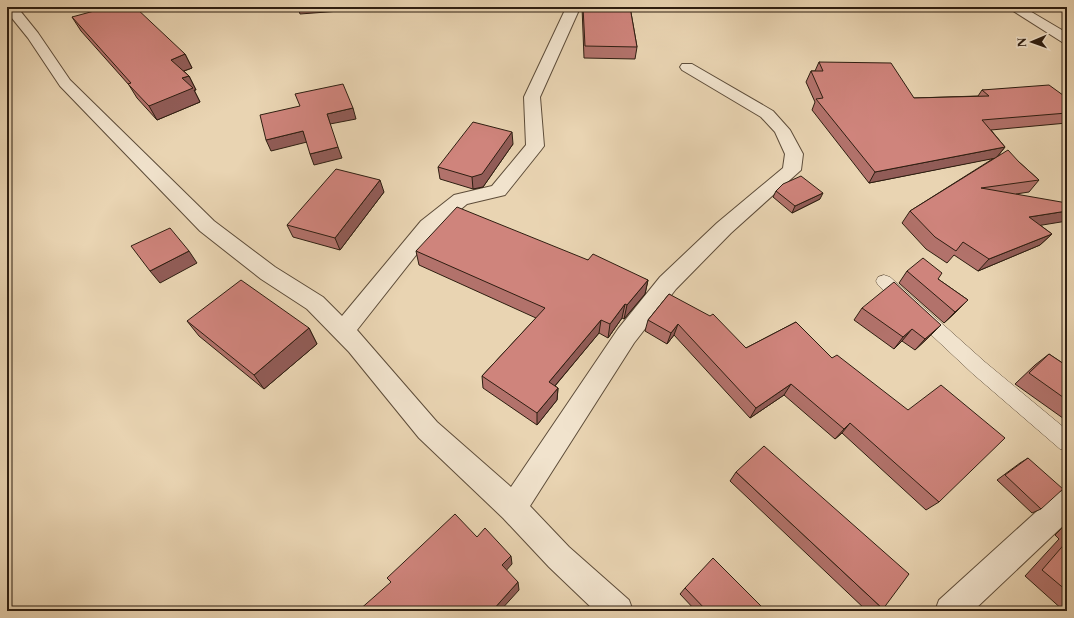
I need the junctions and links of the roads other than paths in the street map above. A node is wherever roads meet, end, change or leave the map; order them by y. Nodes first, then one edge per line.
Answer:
1 (10, 7) edge
2 (1014, 7) edge
3 (572, 10) dead end
4 (1067, 39) edge
5 (687, 67) dead end
6 (884, 281) dead end
7 (343, 331) junction
8 (1067, 442) edge
9 (1067, 503) edge
10 (512, 508) junction
11 (618, 611) edge
12 (950, 611) edge

1 - 7 street
2 - 4 street
3 - 7 street
5 - 10 street
6 - 8 lane
7 - 10 street
9 - 12 street
10 - 11 street

